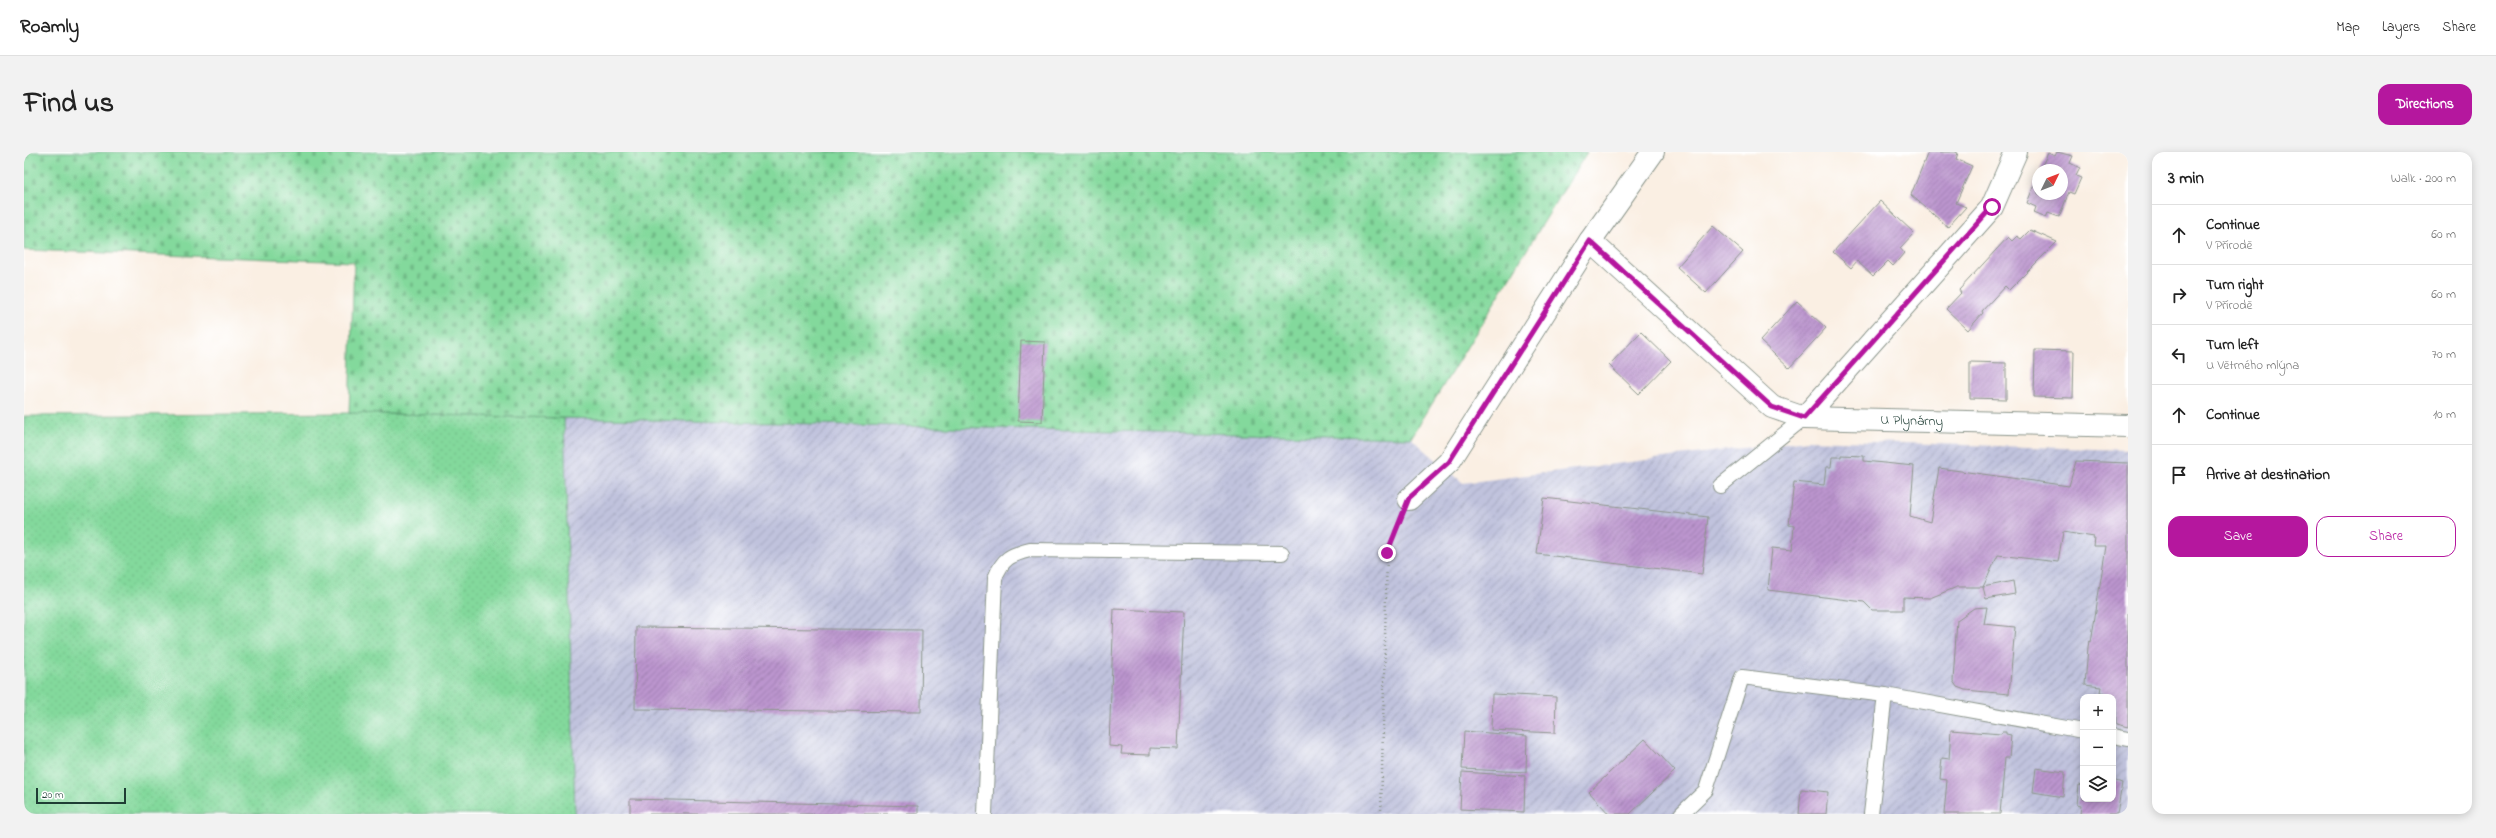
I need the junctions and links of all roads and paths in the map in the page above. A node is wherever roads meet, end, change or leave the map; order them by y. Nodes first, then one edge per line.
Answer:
1 (1653, 152) edge
2 (2016, 152) edge
3 (1590, 241) junction
4 (1804, 418) junction
5 (2128, 426) edge
6 (1720, 486) dead end
7 (1409, 498) joint
8 (1282, 553) dead end
9 (1885, 695) junction
10 (2080, 730) edge
11 (2116, 737) edge
12 (2128, 739) edge
13 (985, 814) edge
14 (1382, 814) edge
15 (1681, 814) edge
16 (1872, 814) edge

1 - 3 street
2 - 4 street
3 - 4 street, U Plynárny
3 - 7 street
4 - 5 street, U Plynárny
4 - 6 lane
7 - 14 path
8 - 13 lane
9 - 10 lane
9 - 15 lane
9 - 16 lane
11 - 12 lane

